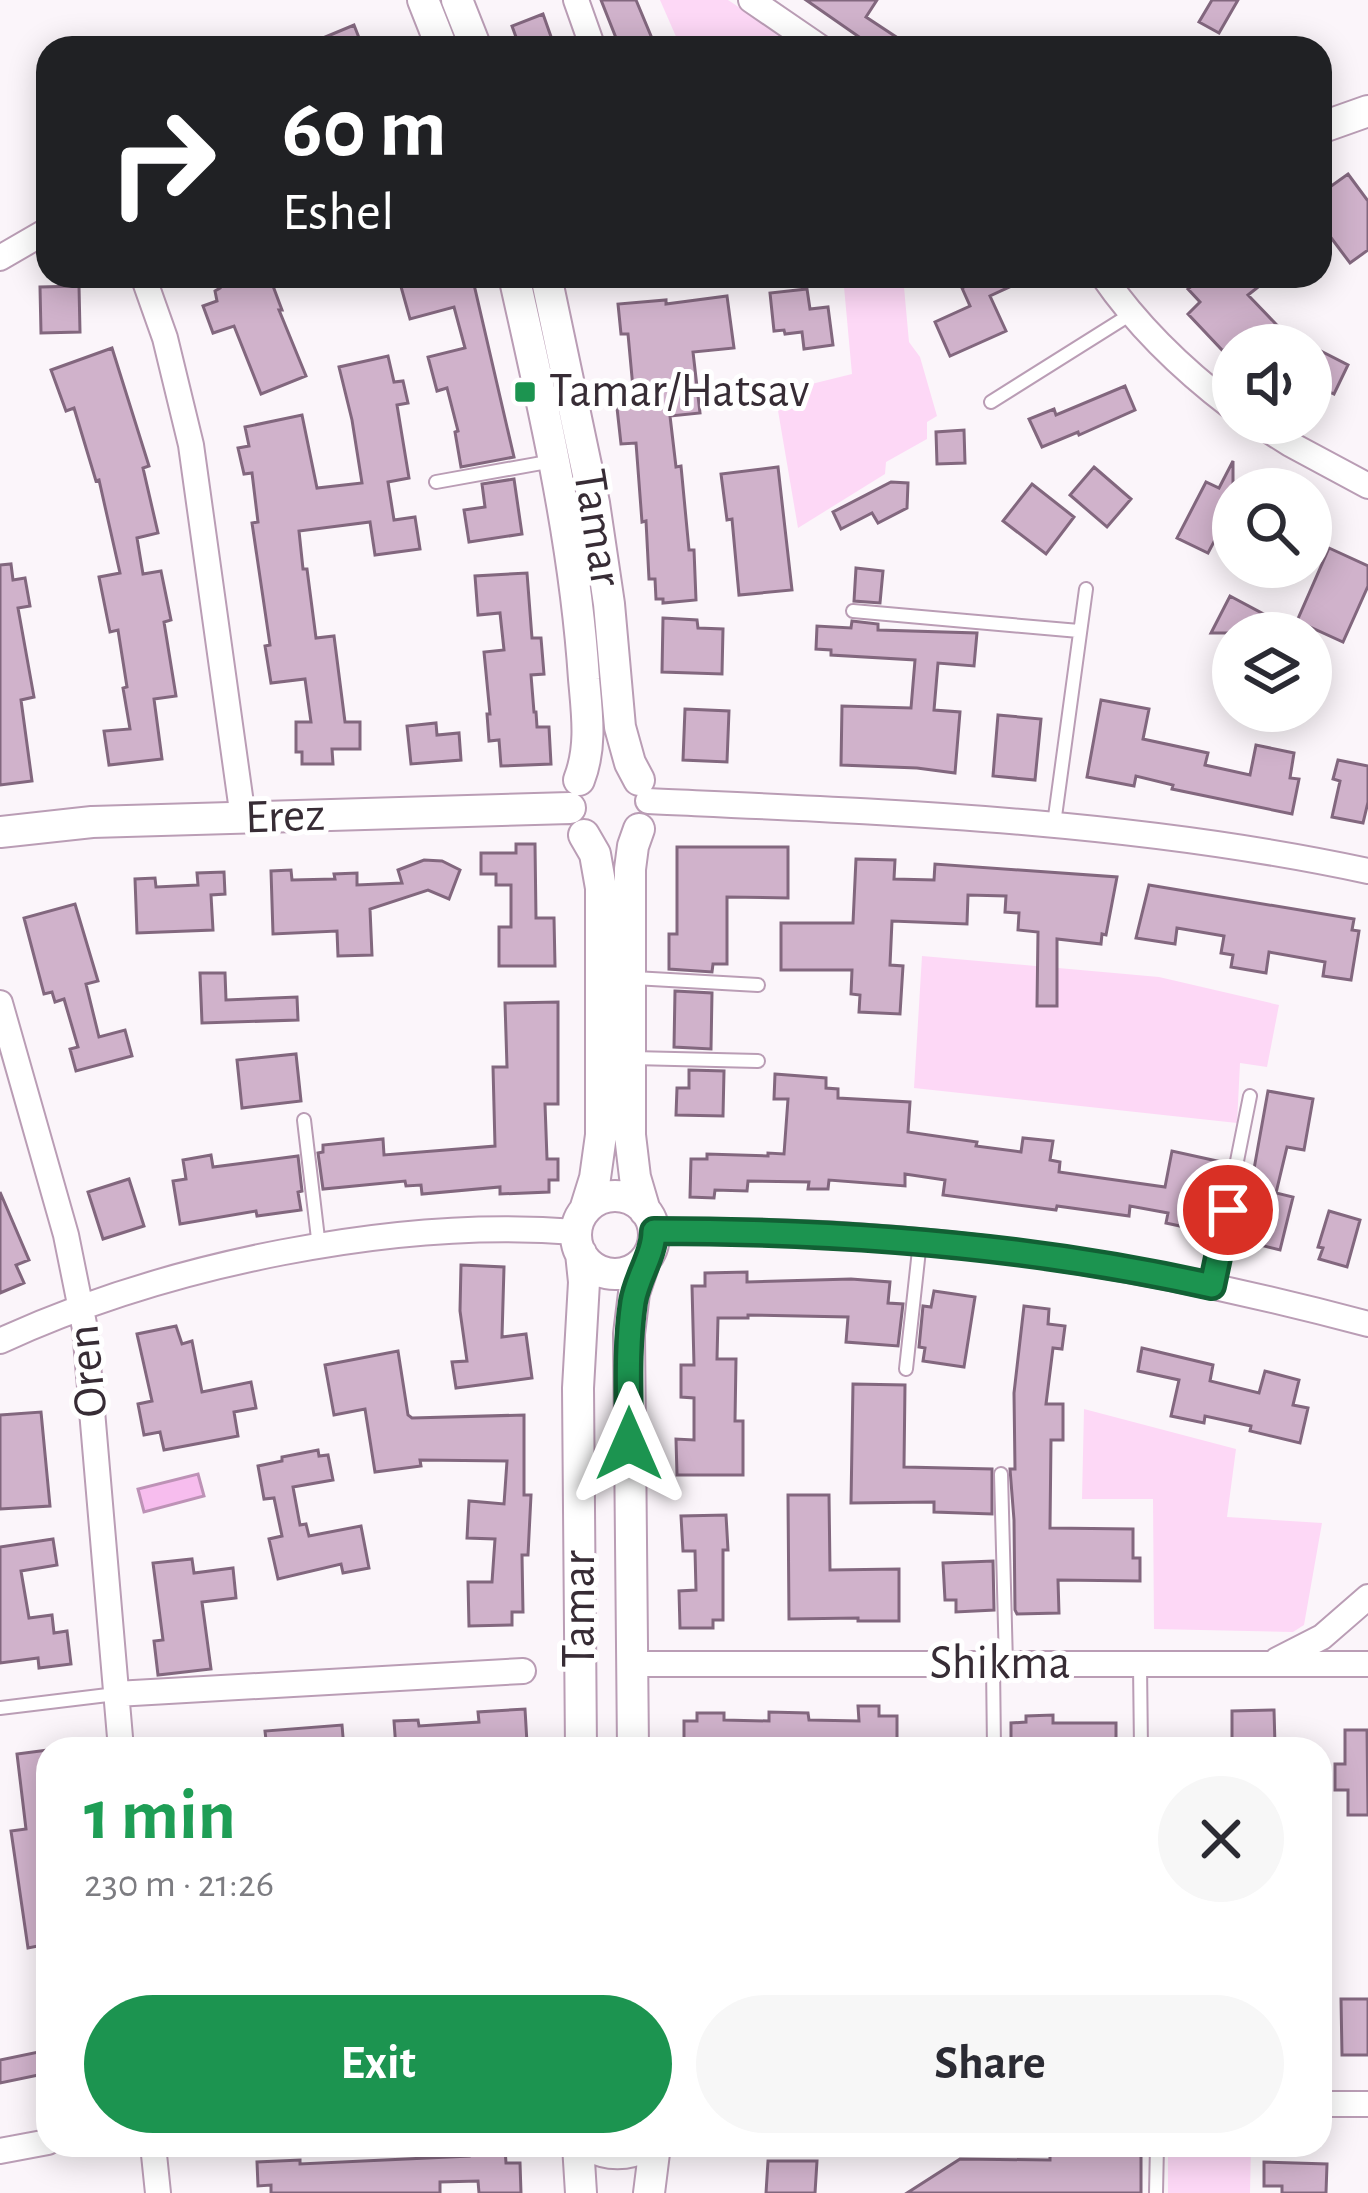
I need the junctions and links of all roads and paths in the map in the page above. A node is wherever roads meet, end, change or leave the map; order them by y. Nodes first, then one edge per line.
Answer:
1 (423, 0) edge
2 (457, 0) edge
3 (575, 0) edge
4 (752, 0) edge
5 (437, 36) edge
6 (471, 36) edge
7 (588, 36) edge
8 (804, 36) edge
9 (1368, 111) edge
10 (1332, 124) edge
11 (36, 237) edge
12 (0, 258) edge
13 (147, 288) edge
14 (517, 288) edge
15 (549, 288) edge
16 (1123, 296) edge
17 (1212, 390) edge
18 (991, 402) dead end
19 (1290, 444) edge
20 (554, 461) junction
21 (436, 482) dead end
22 (1368, 486) edge
23 (1086, 589) dead end
24 (854, 610) dead end
25 (1079, 631) junction
26 (642, 804) junction
27 (578, 808) junction
28 (243, 818) junction
29 (1054, 824) junction
30 (0, 832) edge
31 (1368, 871) edge
32 (630, 978) junction
33 (758, 985) dead end
34 (0, 1003) edge
35 (630, 1058) junction
36 (758, 1061) dead end
37 (1250, 1096) dead end
38 (304, 1120) dead end
39 (581, 1232) junction
40 (648, 1234) junction
41 (920, 1241) junction
42 (320, 1247) junction
43 (1212, 1286) junction
44 (81, 1306) junction
45 (1368, 1324) edge
46 (0, 1341) edge
47 (906, 1369) dead end
48 (1001, 1474) dead end
49 (1368, 1597) edge
50 (632, 1664) junction
51 (1000, 1664) junction
52 (1140, 1664) junction
53 (1265, 1664) junction
54 (1368, 1664) edge
55 (523, 1671) dead end
56 (116, 1694) junction
57 (0, 1708) edge
58 (120, 1737) edge
59 (581, 1737) edge
60 (633, 1737) edge
61 (995, 1737) edge
62 (1142, 1737) edge
63 (1332, 2104) edge
64 (1368, 2104) edge
65 (36, 2144) edge
66 (0, 2151) edge
67 (154, 2157) edge
68 (579, 2157) edge
69 (650, 2157) edge
70 (1157, 2157) edge
71 (158, 2193) edge
72 (581, 2193) edge
73 (649, 2193) edge
74 (1156, 2193) edge

1 - 5 street
2 - 6 street
3 - 7 street
4 - 8 street
9 - 10 street
11 - 12 street
13 - 28 street
14 - 20 street, Tamar
15 - 26 street, Tamar
16 - 17 street
16 - 18 lane
19 - 22 street
20 - 21 lane
20 - 27 street, Tamar
23 - 25 lane
24 - 25 lane
25 - 29 lane
26 - 27 street
26 - 27 street
26 - 29 street
26 - 32 street, Tamar
27 - 28 street, Erez
27 - 39 street, Tamar
28 - 30 street, Erez
29 - 31 street
32 - 33 lane
32 - 35 street, Tamar
34 - 44 street, Oren
35 - 36 lane
35 - 40 street, Tamar
37 - 43 lane
38 - 42 lane
39 - 40 street
39 - 40 street
39 - 42 street
39 - 59 street, Tamar
40 - 41 street
40 - 50 street, Tamar
41 - 43 street
41 - 47 lane
42 - 44 street
43 - 45 street
44 - 46 street
44 - 56 street, Oren
48 - 51 lane
49 - 53 street
50 - 51 street, Shikma
50 - 60 street, Tamar
51 - 52 street, Shikma
51 - 61 lane
52 - 53 street, Shikma
52 - 62 lane
53 - 54 street, Shikma
55 - 56 street
56 - 57 lane
56 - 58 street, Oren
63 - 64 street
65 - 66 street
67 - 71 street
68 - 72 street
69 - 73 street
70 - 74 lane

